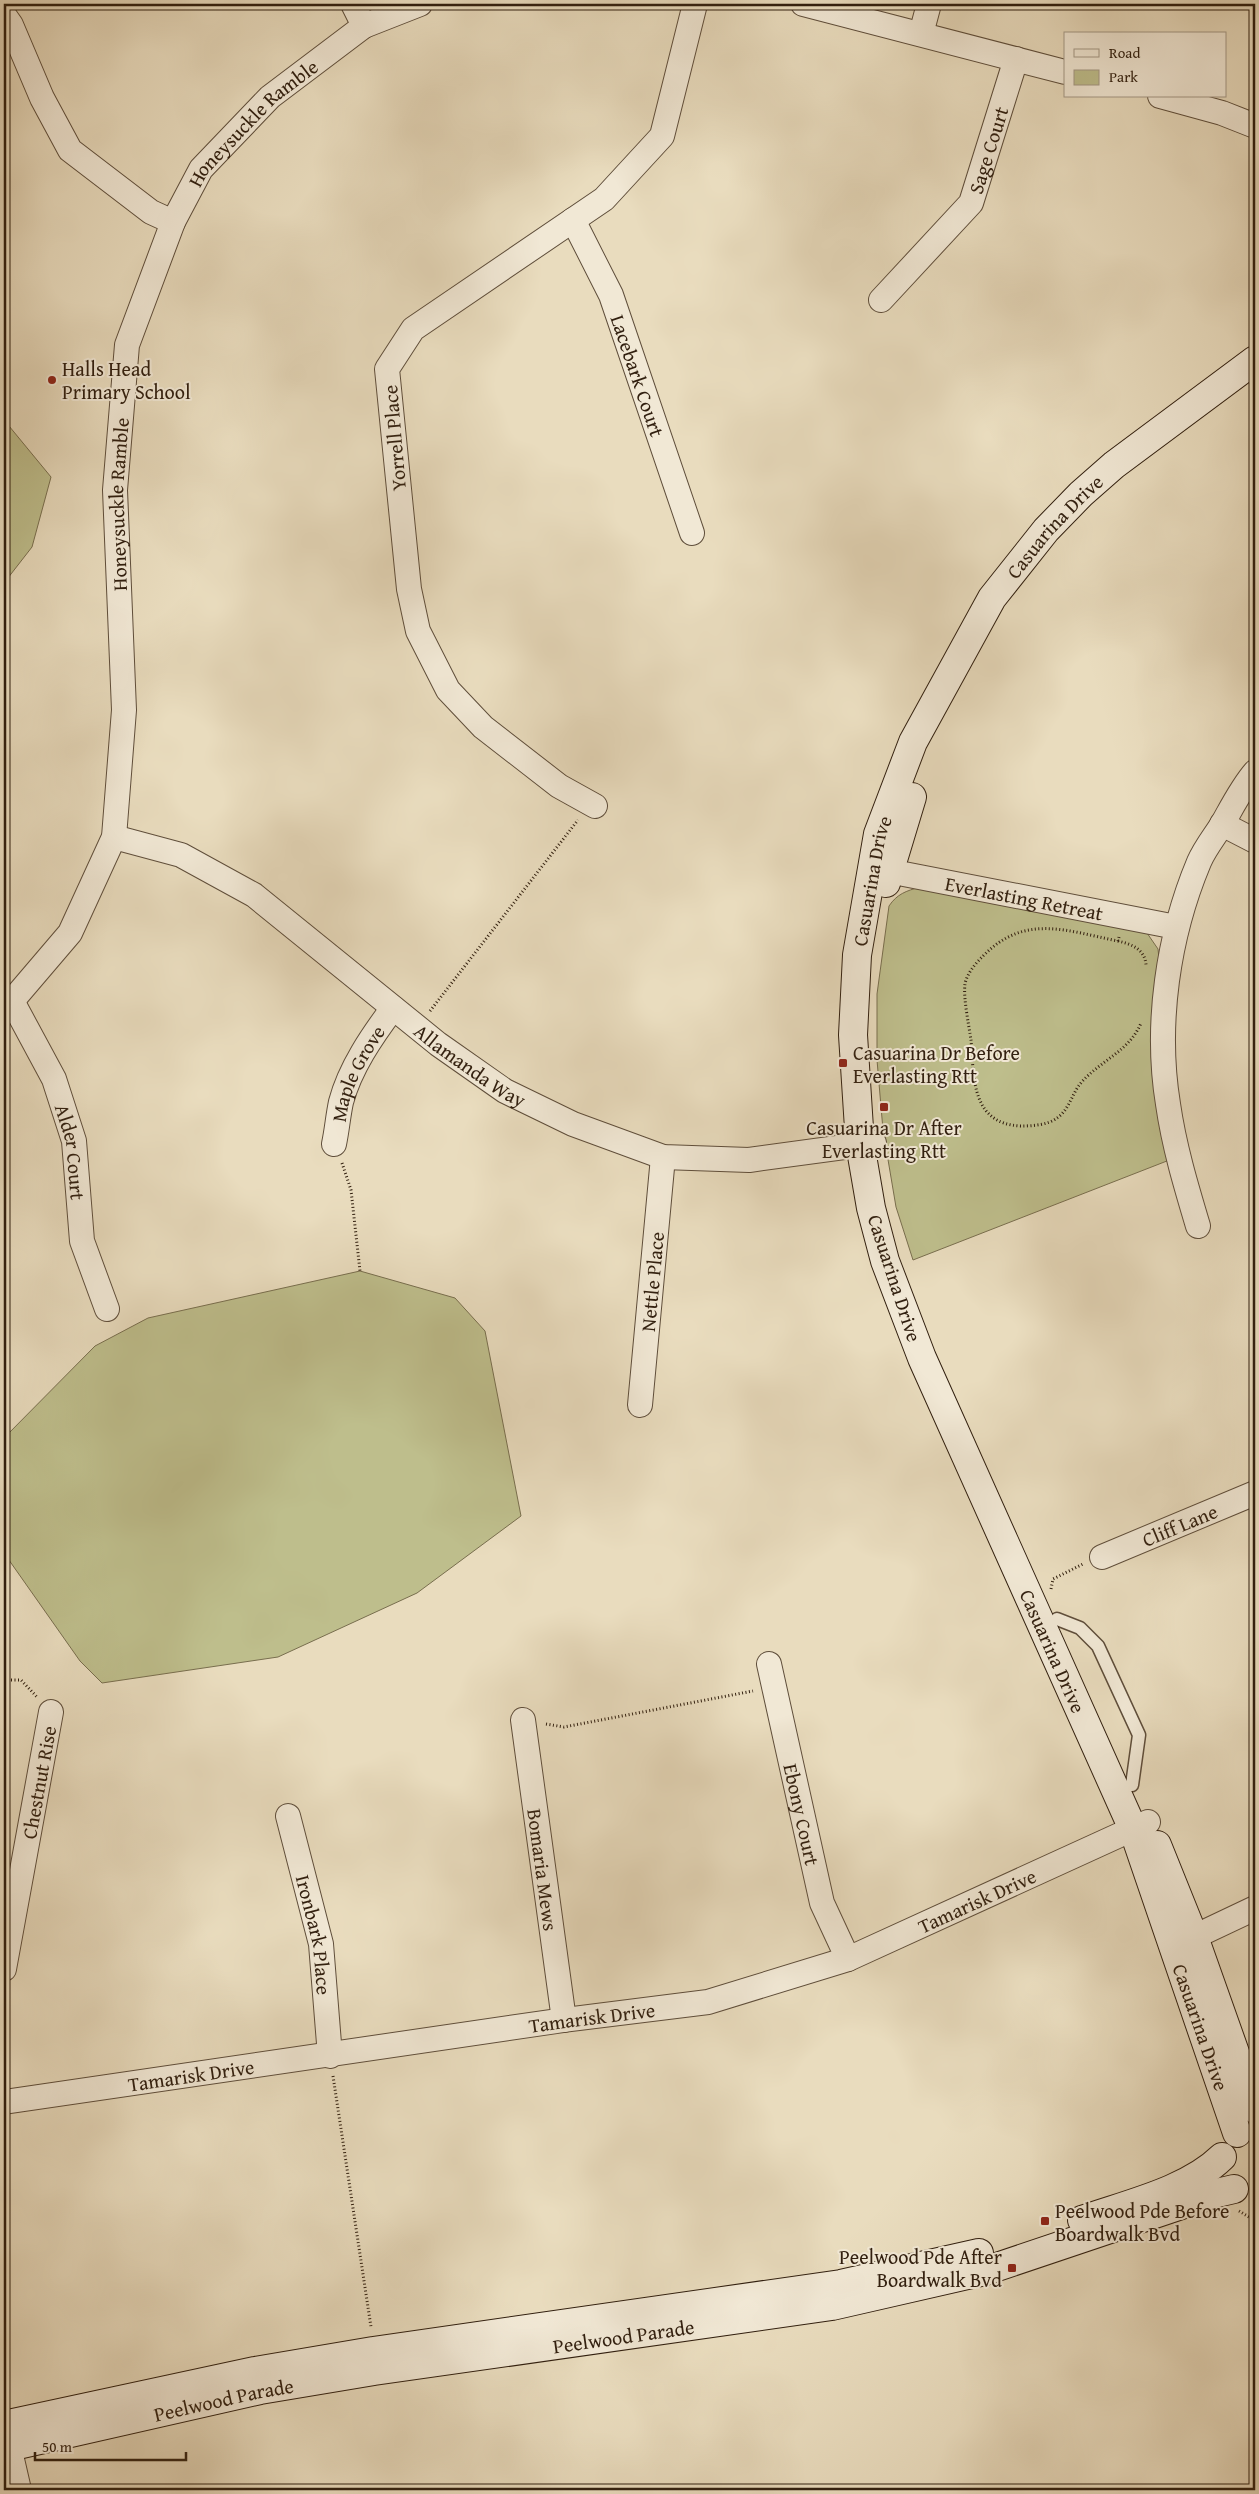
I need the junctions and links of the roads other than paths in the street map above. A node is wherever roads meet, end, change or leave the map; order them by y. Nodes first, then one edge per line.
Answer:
1 (353, 4) edge
2 (420, 4) edge
3 (695, 4) edge
4 (803, 4) edge
5 (929, 4) edge
6 (4, 15) edge
7 (364, 26) junction
8 (921, 34) junction
9 (1016, 59) junction
10 (1064, 72) edge
11 (1168, 98) edge
12 (1255, 126) edge
13 (573, 220) junction
14 (174, 222) junction
15 (881, 300) dead end
16 (1255, 360) edge
17 (1255, 380) edge
18 (692, 533) dead end
19 (1255, 772) edge
20 (595, 806) road end
21 (1222, 824) junction
22 (114, 837) junction
23 (1255, 840) edge
24 (879, 869) junction
25 (1176, 927) junction
26 (8, 1004) edge
27 (393, 1008) junction
28 (334, 1144) road end
29 (867, 1144) junction
30 (663, 1157) junction
31 (1198, 1226) dead end
32 (107, 1309) dead end
33 (640, 1405) dead end
34 (1255, 1493) edge
35 (1102, 1557) road end
36 (770, 1664) dead end
37 (51, 1712) road end
38 (523, 1720) road end
39 (288, 1816) dead end
40 (1140, 1825) junction
41 (1255, 1908) edge
42 (1183, 1942) junction
43 (848, 1960) junction
44 (4, 1970) edge
45 (564, 2020) junction
46 (330, 2056) junction
47 (4, 2102) edge
48 (1255, 2109) edge
49 (1246, 2130) edge
50 (1222, 2157) junction
51 (1245, 2194) edge
52 (5, 2436) edge
53 (18, 2490) edge

1 - 7 street
2 - 7 street, Honeysuckle Ramble
3 - 13 street, Yorrell Place
4 - 8 street
5 - 8 street
6 - 14 street
7 - 14 street, Honeysuckle Ramble
8 - 9 street
9 - 10 street
9 - 15 street, Sage Court
11 - 12 street
13 - 18 street, Lacebark Court
13 - 20 street, Yorrell Place
14 - 22 street, Honeysuckle Ramble
16 - 24 street, Casuarina Drive
17 - 24 street, Casuarina Drive
19 - 21 street
21 - 23 street
21 - 25 street
22 - 26 street, Honeysuckle Ramble
22 - 27 street, Allamanda Way
24 - 25 street, Everlasting Retreat
24 - 29 street, Casuarina Drive
25 - 31 street
26 - 32 street, Alder Court
27 - 28 street, Maple Grove
27 - 30 street, Allamanda Way
29 - 30 street, Allamanda Way
29 - 40 street, Casuarina Drive
29 - 40 street, Casuarina Drive
30 - 33 street, Nettle Place
34 - 35 street, Cliff Lane
36 - 43 street, Ebony Court
37 - 44 street, Chestnut Rise
38 - 45 street, Bomaria Mews
39 - 46 street, Ironbark Place
40 - 42 street, Casuarina Drive
40 - 43 street, Tamarisk Drive
41 - 42 street
42 - 48 street, Casuarina Drive
42 - 49 street, Casuarina Drive
43 - 45 street, Tamarisk Drive
45 - 46 street, Tamarisk Drive
46 - 47 street, Tamarisk Drive
49 - 50 street
50 - 51 street
50 - 52 street, Peelwood Parade
51 - 52 street, Peelwood Parade
52 - 53 street

